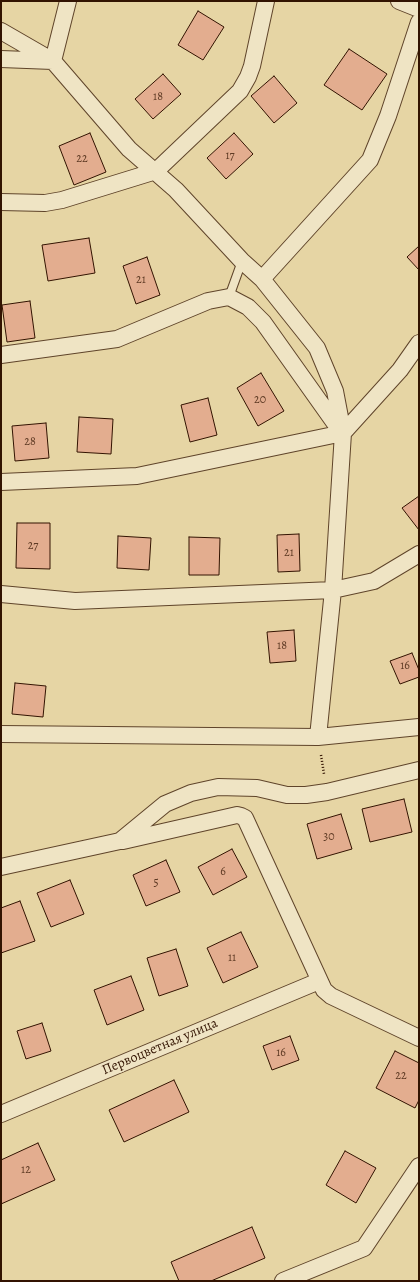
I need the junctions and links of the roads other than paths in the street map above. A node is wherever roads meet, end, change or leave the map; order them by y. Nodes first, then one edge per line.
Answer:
1 (68, 1) edge
2 (266, 1) edge
3 (399, 1) edge
4 (419, 9) edge
5 (419, 22) edge
6 (1, 31) edge
7 (1, 59) edge
8 (53, 61) junction
9 (156, 171) junction
10 (1, 202) edge
11 (242, 261) junction
12 (262, 279) junction
13 (229, 297) junction
14 (419, 342) edge
15 (1, 355) edge
16 (343, 433) junction
17 (1, 482) edge
18 (419, 554) edge
19 (333, 590) junction
20 (1, 594) edge
21 (419, 727) edge
22 (1, 734) edge
23 (318, 737) junction
24 (419, 770) edge
25 (120, 841) junction
26 (1, 867) edge
27 (319, 981) junction
28 (419, 1038) edge
29 (1, 1114) edge
30 (419, 1166) edge
31 (283, 1281) edge

1 - 8 street
2 - 9 street
3 - 4 street
5 - 12 street
6 - 8 street
7 - 8 street
8 - 9 street
9 - 10 street
9 - 11 street
11 - 12 street
11 - 13 lane
12 - 16 street
13 - 15 street
13 - 16 street
14 - 16 street
16 - 17 street
16 - 19 street
18 - 19 street
19 - 20 street
19 - 23 street
21 - 23 street
22 - 23 street
24 - 25 street
25 - 26 street
25 - 27 street
27 - 28 street
27 - 29 street, Первоцветная улица
30 - 31 street

